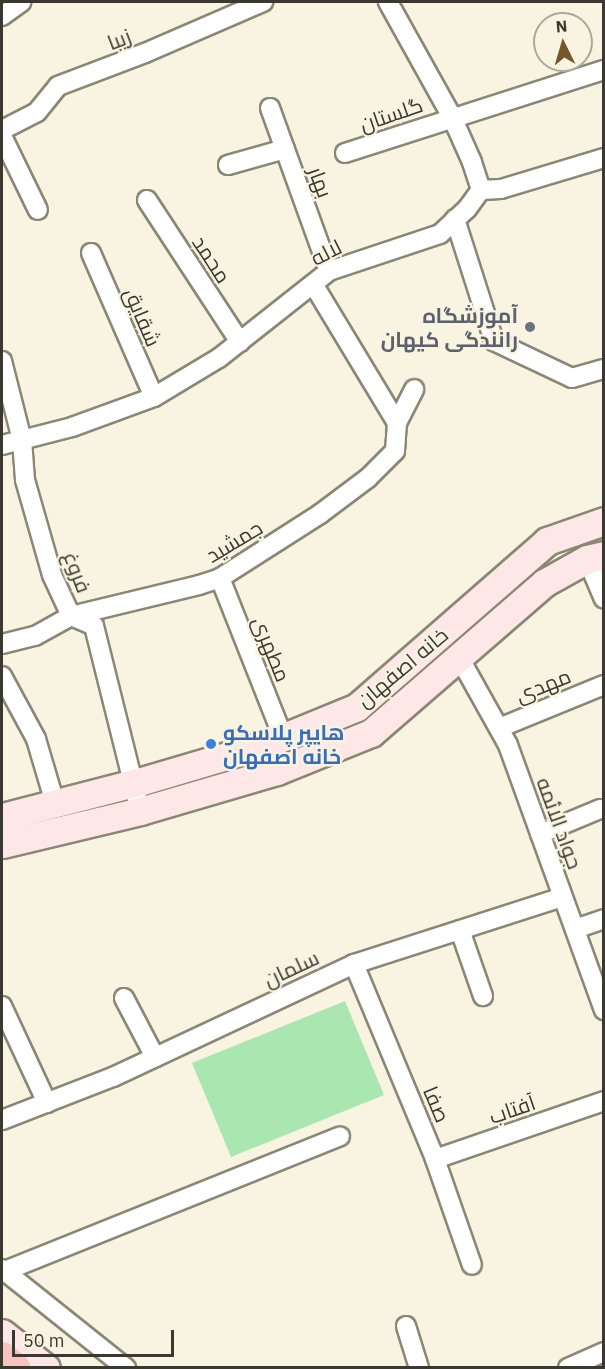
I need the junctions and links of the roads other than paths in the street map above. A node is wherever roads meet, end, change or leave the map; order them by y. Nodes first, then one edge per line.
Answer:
1 (21, 2) edge
2 (263, 2) edge
3 (388, 2) edge
4 (2, 16) edge
5 (603, 70) edge
6 (270, 108) dead end
7 (452, 117) junction
8 (2, 130) edge
9 (2, 136) edge
10 (285, 149) junction
11 (345, 153) dead end
12 (603, 158) edge
13 (228, 165) dead end
14 (481, 190) junction
15 (147, 200) dead end
16 (38, 210) dead end
17 (455, 219) junction
18 (91, 254) dead end
19 (329, 271) junction
20 (313, 284) junction
21 (240, 342) junction
22 (2, 361) edge
23 (603, 369) edge
24 (414, 389) dead end
25 (154, 398) junction
26 (397, 423) junction
27 (22, 440) junction
28 (2, 445) edge
29 (603, 521) edge
30 (595, 557) edge
31 (220, 578) junction
32 (603, 599) edge
33 (71, 616) junction
34 (2, 644) edge
35 (460, 658) junction
36 (2, 676) edge
37 (603, 685) edge
38 (499, 728) junction
39 (283, 737) junction
40 (132, 783) junction
41 (55, 803) junction
42 (600, 809) dead end
43 (140, 811) junction
44 (2, 817) edge
45 (540, 834) junction
46 (2, 844) edge
47 (563, 897) junction
48 (603, 919) edge
49 (575, 929) junction
50 (460, 930) junction
51 (354, 964) junction
52 (483, 996) dead end
53 (124, 998) dead end
54 (2, 1006) edge
55 (603, 1011) edge
56 (155, 1057) junction
57 (603, 1101) edge
58 (47, 1103) junction
59 (2, 1120) edge
60 (340, 1136) dead end
61 (435, 1159) junction
62 (472, 1265) dead end
63 (3, 1270) edge
64 (406, 1326) dead end
65 (2, 1333) edge
66 (603, 1352) edge
67 (2, 1358) edge
68 (14, 1368) edge
69 (46, 1368) edge
70 (126, 1368) edge
71 (419, 1368) edge
72 (568, 1368) edge

1 - 4 street
2 - 8 street, زیبا
3 - 7 street
5 - 7 street, گلستان
6 - 10 street, بهار
7 - 11 street, گلستان
7 - 14 street
9 - 16 street
10 - 13 street
10 - 19 street, بهار
12 - 14 street
14 - 17 street, لاله
15 - 21 street, محمد
17 - 19 street, لاله
17 - 23 street
18 - 25 street, شقایق
19 - 20 street, لاله
20 - 21 street, لاله
20 - 26 street
21 - 25 street, لاله
22 - 27 street, فروغ
24 - 26 street
25 - 27 street, لاله
26 - 31 street, جمشید
27 - 28 street, لاله
27 - 33 street, فروغ
29 - 39 main road, خانه اصفهان
30 - 32 street
30 - 35 main road, خانه اصفهان
31 - 33 street, جمشید
31 - 39 street, مطهری
33 - 34 street, جمشید
33 - 40 street, فروغ
35 - 38 street, جواد الائمه
35 - 43 main road, خانه اصفهان
36 - 41 street
37 - 38 street, مهدی
38 - 45 street, جواد الائمه
39 - 40 main road, خانه اصفهان
40 - 41 main road, خانه اصفهان
40 - 43 street
41 - 44 main road, خانه اصفهان
42 - 45 street
43 - 46 main road, خانه اصفهان
45 - 47 street, جواد الائمه
47 - 49 street, جواد الائمه
47 - 50 street, سلمان
48 - 49 street
49 - 55 street, جواد الائمه
50 - 51 street, سلمان
50 - 52 street
51 - 56 street, سلمان
51 - 61 street, صفا
53 - 56 street
54 - 58 street
56 - 58 street, سلمان
57 - 61 street, آفتاب
58 - 59 street, سلمان
60 - 63 street
61 - 62 street, صفا
63 - 70 street
64 - 71 street
65 - 69 main road
66 - 72 street
67 - 68 highway

